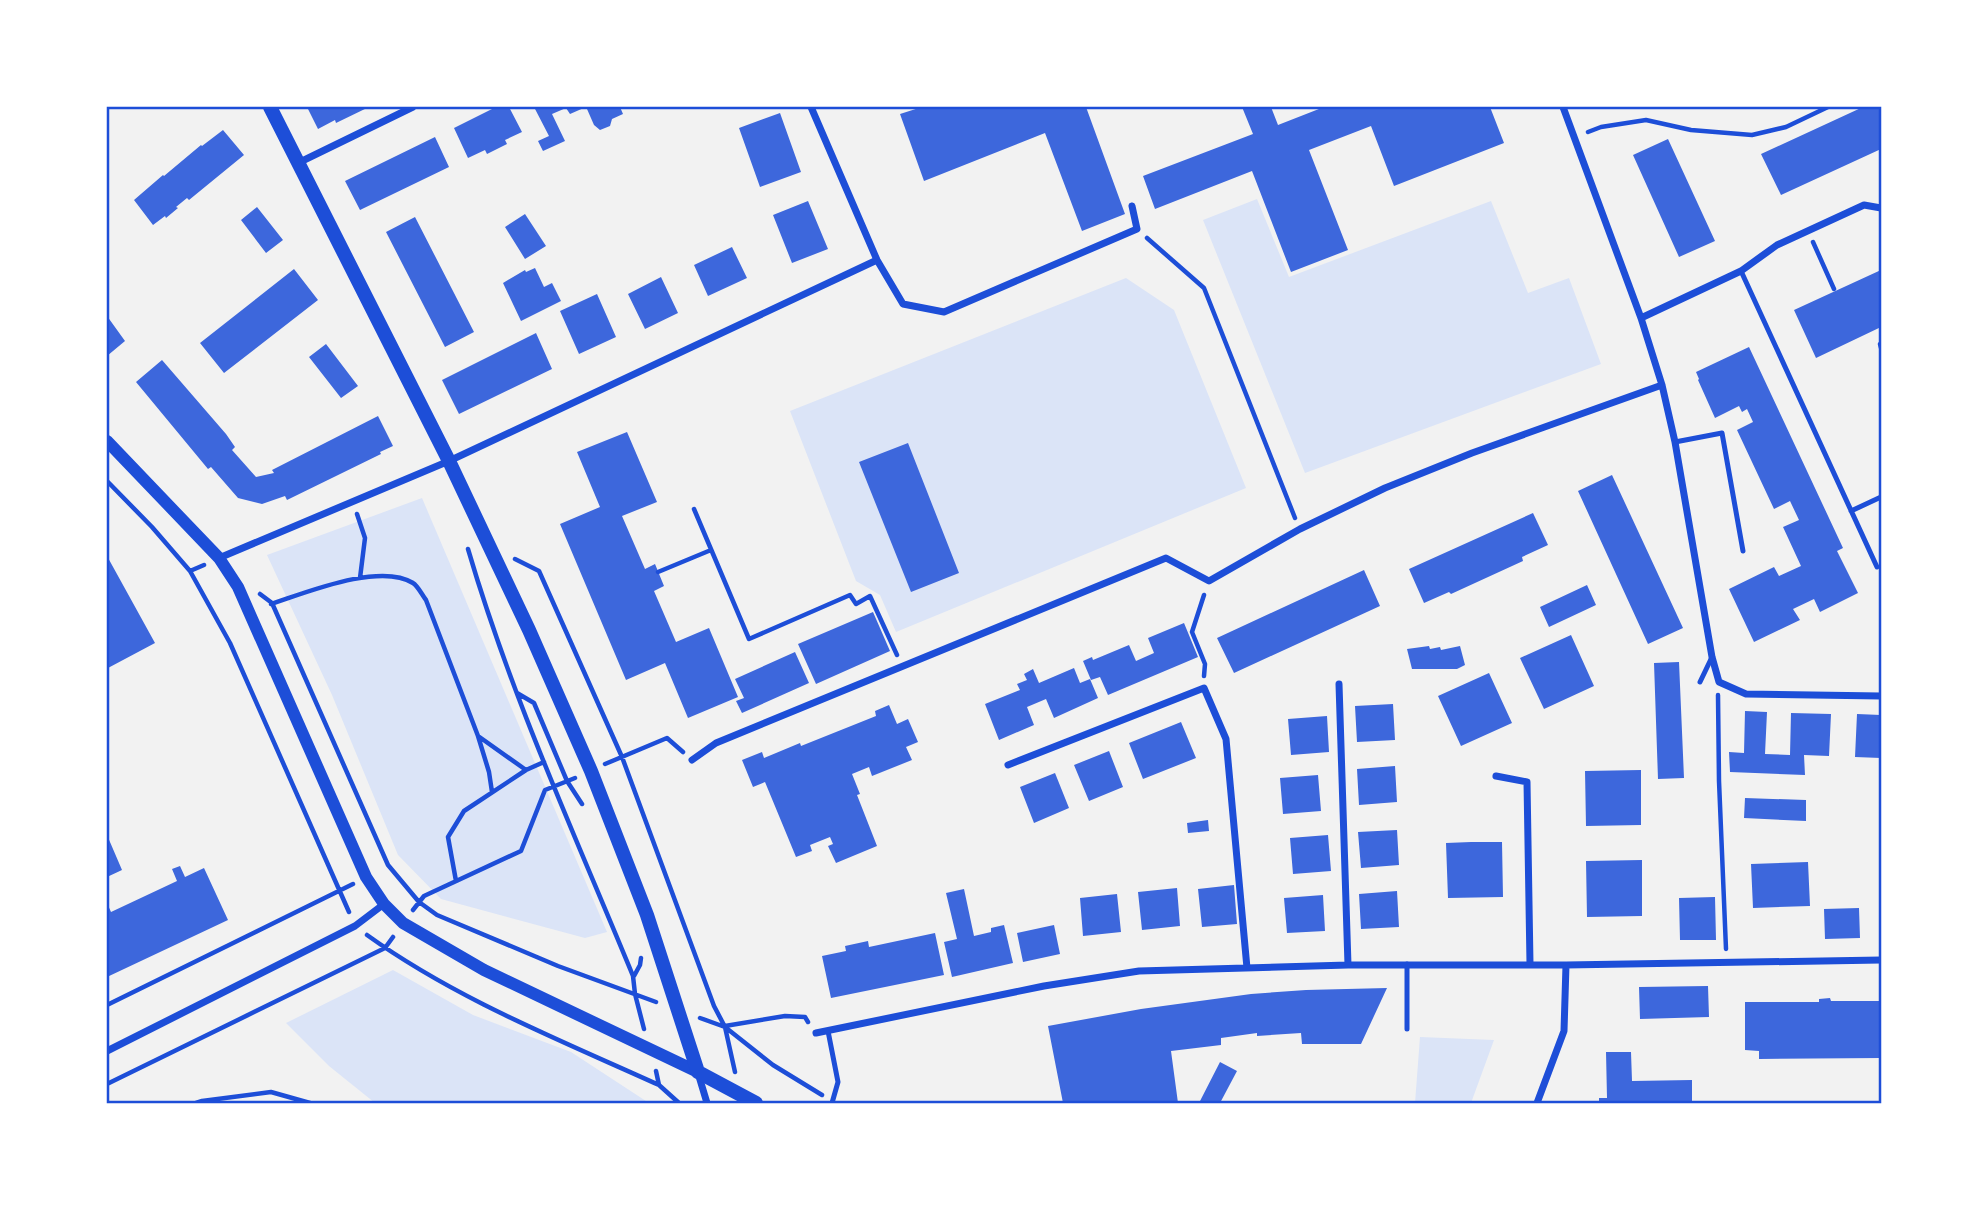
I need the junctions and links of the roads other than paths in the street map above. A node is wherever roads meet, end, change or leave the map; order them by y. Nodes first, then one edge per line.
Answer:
1 (270, 107) edge
2 (413, 107) edge
3 (811, 107) edge
4 (1563, 107) edge
5 (298, 163) junction
6 (1132, 206) dead end
7 (1881, 208) edge
8 (877, 260) junction
9 (1741, 271) junction
10 (1641, 318) junction
11 (1662, 385) junction
12 (107, 442) edge
13 (1675, 442) junction
14 (449, 461) junction
15 (1881, 497) edge
16 (1852, 511) junction
17 (1743, 551) dead end
18 (219, 558) junction
19 (1877, 567) dead end
20 (1712, 657) junction
21 (1700, 682) dead end
22 (1339, 684) dead end
23 (1881, 696) edge
24 (692, 760) road end
25 (1008, 765) dead end
26 (1496, 776) dead end
27 (384, 904) junction
28 (1881, 960) edge
29 (1407, 964) junction
30 (1530, 964) junction
31 (1348, 965) junction
32 (1566, 965) junction
33 (1247, 968) junction
34 (1407, 1030) dead end
35 (828, 1031) junction
36 (816, 1033) road end
37 (107, 1051) edge
38 (698, 1072) junction
39 (832, 1102) edge
40 (707, 1103) edge
41 (756, 1103) edge
42 (1537, 1103) edge

1 - 5 main road
2 - 5 street
3 - 8 street
4 - 10 street
5 - 14 main road
6 - 8 street
7 - 9 street
8 - 14 street
9 - 10 street
9 - 16 lane
10 - 11 street
11 - 13 street
11 - 24 street
12 - 18 street
13 - 17 lane
13 - 20 street
14 - 18 street
14 - 38 main road
15 - 16 lane
16 - 19 lane
18 - 27 street
20 - 21 lane
20 - 23 street
22 - 31 street
25 - 33 street
26 - 30 street
27 - 37 street
27 - 38 street
28 - 32 street
29 - 30 street
29 - 31 street
29 - 34 lane
30 - 32 street
31 - 33 street
32 - 42 street
33 - 35 street
35 - 36 street
35 - 39 lane
38 - 40 street
38 - 41 main road

